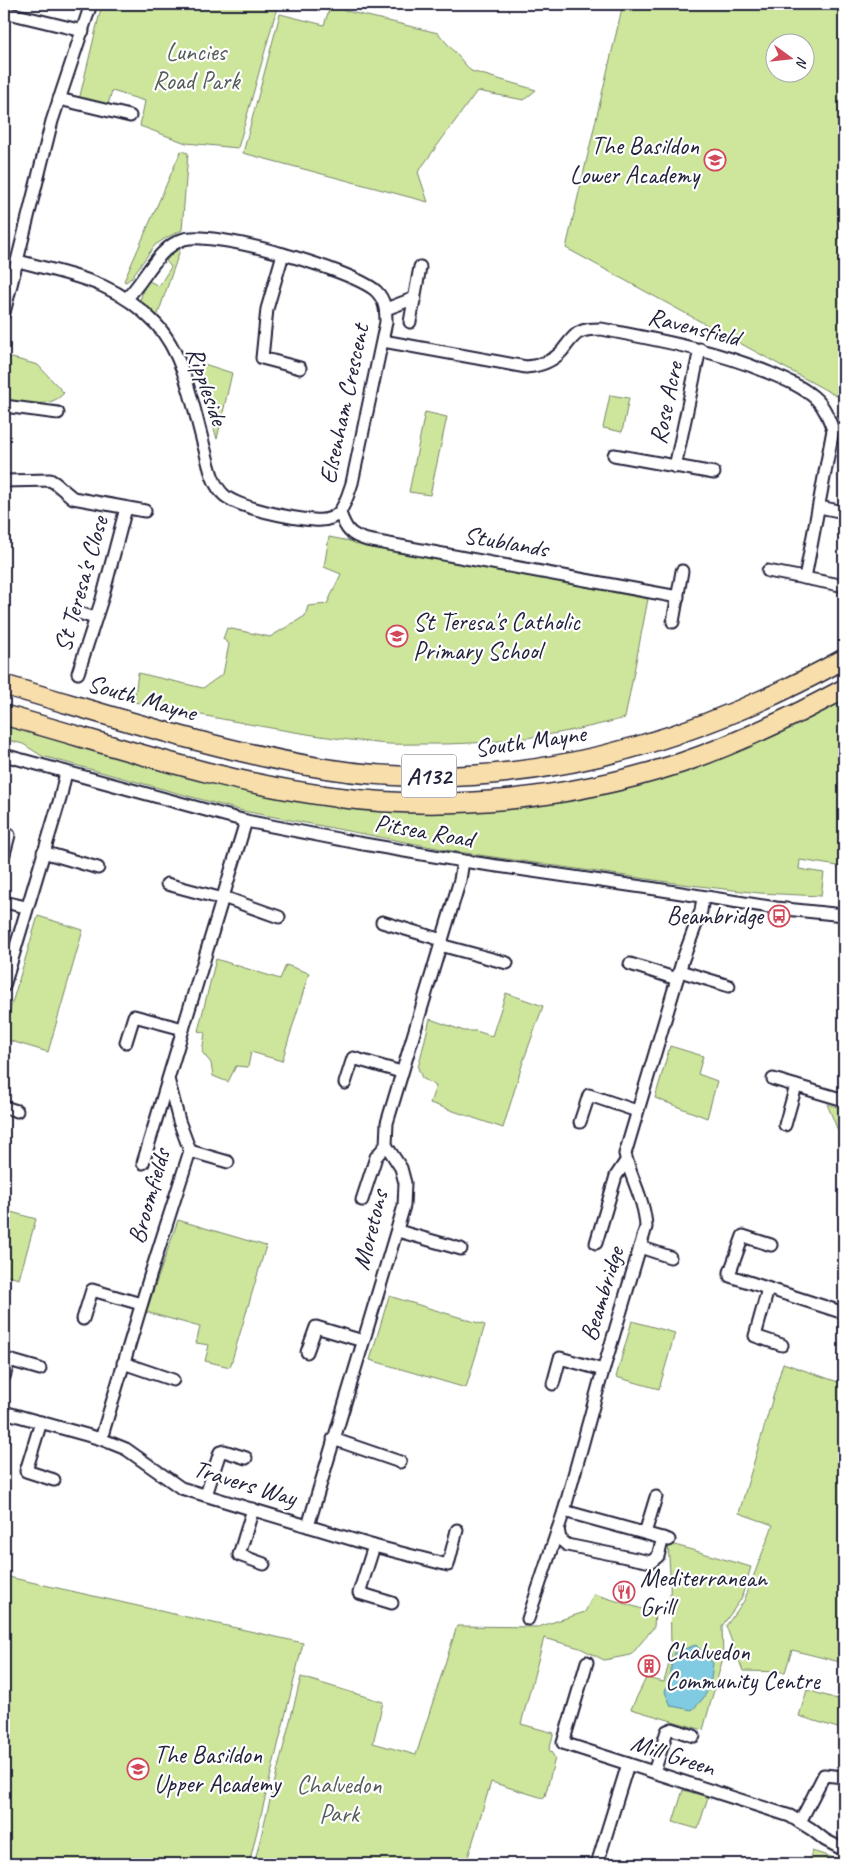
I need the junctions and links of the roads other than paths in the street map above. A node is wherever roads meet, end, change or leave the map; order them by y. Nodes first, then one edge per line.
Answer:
1 (91, 4) edge
2 (4, 12) edge
3 (83, 31) junction
4 (59, 99) junction
5 (130, 116) dead end
6 (283, 254) junction
7 (18, 261) junction
8 (420, 267) dead end
9 (127, 298) junction
10 (415, 298) junction
11 (386, 309) junction
12 (4, 313) edge
13 (410, 322) dead end
14 (383, 340) junction
15 (700, 349) junction
16 (300, 368) dead end
17 (4, 406) edge
18 (58, 413) dead end
19 (614, 455) dead end
20 (676, 467) junction
21 (714, 473) dead end
22 (4, 481) edge
23 (819, 507) junction
24 (126, 508) junction
25 (145, 511) dead end
26 (844, 512) edge
27 (340, 513) junction
28 (682, 571) dead end
29 (768, 571) dead end
30 (806, 578) junction
31 (840, 584) dead end
32 (678, 597) junction
33 (79, 613) dead end
34 (95, 618) junction
35 (673, 622) dead end
36 (844, 659) edge
37 (78, 673) dead end
38 (4, 685) edge
39 (844, 689) edge
40 (4, 715) edge
41 (4, 755) edge
42 (66, 772) junction
43 (246, 821) junction
44 (9, 835) dead end
45 (43, 852) junction
46 (4, 854) edge
47 (463, 861) junction
48 (98, 868) dead end
49 (167, 884) dead end
50 (703, 897) junction
51 (223, 898) junction
52 (4, 902) edge
53 (26, 907) junction
54 (844, 914) edge
55 (280, 916) dead end
56 (382, 922) dead end
57 (441, 942) junction
58 (507, 963) dead end
59 (630, 964) dead end
60 (679, 975) junction
61 (4, 986) edge
62 (729, 986) dead end
63 (183, 1029) junction
64 (126, 1042) dead end
65 (402, 1072) junction
66 (168, 1078) junction
67 (773, 1079) dead end
68 (345, 1083) dead end
69 (796, 1086) junction
70 (844, 1100) edge
71 (4, 1107) edge
72 (17, 1111) dead end
73 (637, 1111) junction
74 (580, 1122) dead end
75 (784, 1125) dead end
76 (386, 1145) junction
77 (190, 1151) junction
78 (626, 1161) junction
79 (228, 1162) dead end
80 (143, 1163) dead end
81 (362, 1200) dead end
82 (398, 1231) junction
83 (596, 1243) dead end
84 (771, 1244) dead end
85 (640, 1247) junction
86 (461, 1250) dead end
87 (670, 1257) dead end
88 (768, 1289) junction
89 (141, 1304) junction
90 (844, 1313) edge
91 (83, 1319) dead end
92 (363, 1342) junction
93 (782, 1345) dead end
94 (306, 1352) dead end
95 (123, 1363) junction
96 (40, 1369) dead end
97 (603, 1370) junction
98 (4, 1377) edge
99 (173, 1380) dead end
100 (553, 1384) dead end
101 (4, 1412) edge
102 (41, 1422) junction
103 (101, 1439) junction
104 (333, 1439) junction
105 (246, 1458) dead end
106 (400, 1462) dead end
107 (54, 1480) dead end
108 (206, 1495) junction
109 (656, 1497) dead end
110 (253, 1509) junction
111 (564, 1511) junction
112 (308, 1526) junction
113 (558, 1529) junction
114 (457, 1530) dead end
115 (645, 1534) junction
116 (374, 1546) junction
117 (264, 1564) dead end
118 (392, 1603) dead end
119 (528, 1619) dead end
120 (587, 1662) dead end
121 (694, 1736) dead end
122 (628, 1764) junction
123 (654, 1772) junction
124 (844, 1777) edge
125 (800, 1822) junction
126 (844, 1850) edge
127 (597, 1864) edge

1 - 3 street
2 - 3 street
3 - 4 street
4 - 5 street
4 - 7 street
6 - 9 street, Elsenham Crescent
6 - 11 street, Elsenham Crescent
6 - 16 street
7 - 9 street, Rippleside
7 - 12 street
8 - 10 street
9 - 27 street, Rippleside
10 - 11 street
10 - 13 street
11 - 14 street, Elsenham Crescent
14 - 15 street, Ravensfield
14 - 27 street, Elsenham Crescent
15 - 20 street, Rose Acre
15 - 23 street, Ravensfield
17 - 18 street
19 - 20 street, Rose Acre
20 - 21 street, Rose Acre
22 - 24 street, St Teresa's Close
23 - 26 street
23 - 30 street, Ravensfield
24 - 25 street, St Teresa's Close
24 - 34 street, St Teresa's Close
27 - 32 street, Stublands
28 - 32 street
29 - 30 street
30 - 31 street
32 - 35 street
33 - 34 street
34 - 37 street, St Teresa's Close
36 - 38 main road, South Mayne / A132
39 - 40 main road, A132
41 - 42 street, Pitsea Road
42 - 43 street, Pitsea Road
42 - 45 street
43 - 47 street, Pitsea Road
43 - 51 street
44 - 46 street
45 - 48 street
45 - 53 street
47 - 50 street, Pitsea Road
47 - 57 street
49 - 51 street
50 - 54 street, Pitsea Road
50 - 60 street, Beambridge
51 - 55 street
51 - 63 street
52 - 53 street
53 - 61 street
56 - 57 street
57 - 58 street
57 - 65 street
59 - 60 street
60 - 62 street
60 - 73 street, Beambridge
63 - 64 street
63 - 66 street
65 - 68 street
65 - 76 street
66 - 77 street, Broomfields
66 - 80 street
67 - 69 street
69 - 70 street
69 - 75 street
71 - 72 street
73 - 74 street
73 - 78 street, Beambridge
76 - 81 street
76 - 82 street, Moretons
77 - 79 street
77 - 89 street, Broomfields
78 - 83 street
78 - 85 street, Beambridge
82 - 86 street
82 - 92 street, Moretons
84 - 88 street
85 - 87 street
85 - 97 street, Beambridge
88 - 90 street
88 - 93 street
89 - 91 street
89 - 95 street, Broomfields
92 - 94 street
92 - 104 street, Moretons
95 - 99 street
95 - 103 street, Broomfields
96 - 98 street
97 - 100 street
97 - 111 street, Beambridge
101 - 102 street, Travers Way
102 - 103 street, Travers Way
102 - 107 street
103 - 108 street, Travers Way
104 - 106 street
104 - 112 street, Moretons
105 - 108 street
108 - 110 street, Travers Way
109 - 115 street
110 - 112 street, Travers Way
110 - 117 street
111 - 113 street, Beambridge
111 - 115 street
112 - 116 street, Travers Way
113 - 115 street
113 - 119 street, Beambridge
114 - 116 street, Travers Way
116 - 118 street
120 - 122 street, Mill Green
121 - 123 street
122 - 123 street, Mill Green
122 - 127 street
123 - 125 street, Mill Green
124 - 125 street
125 - 126 street, Mill Green

